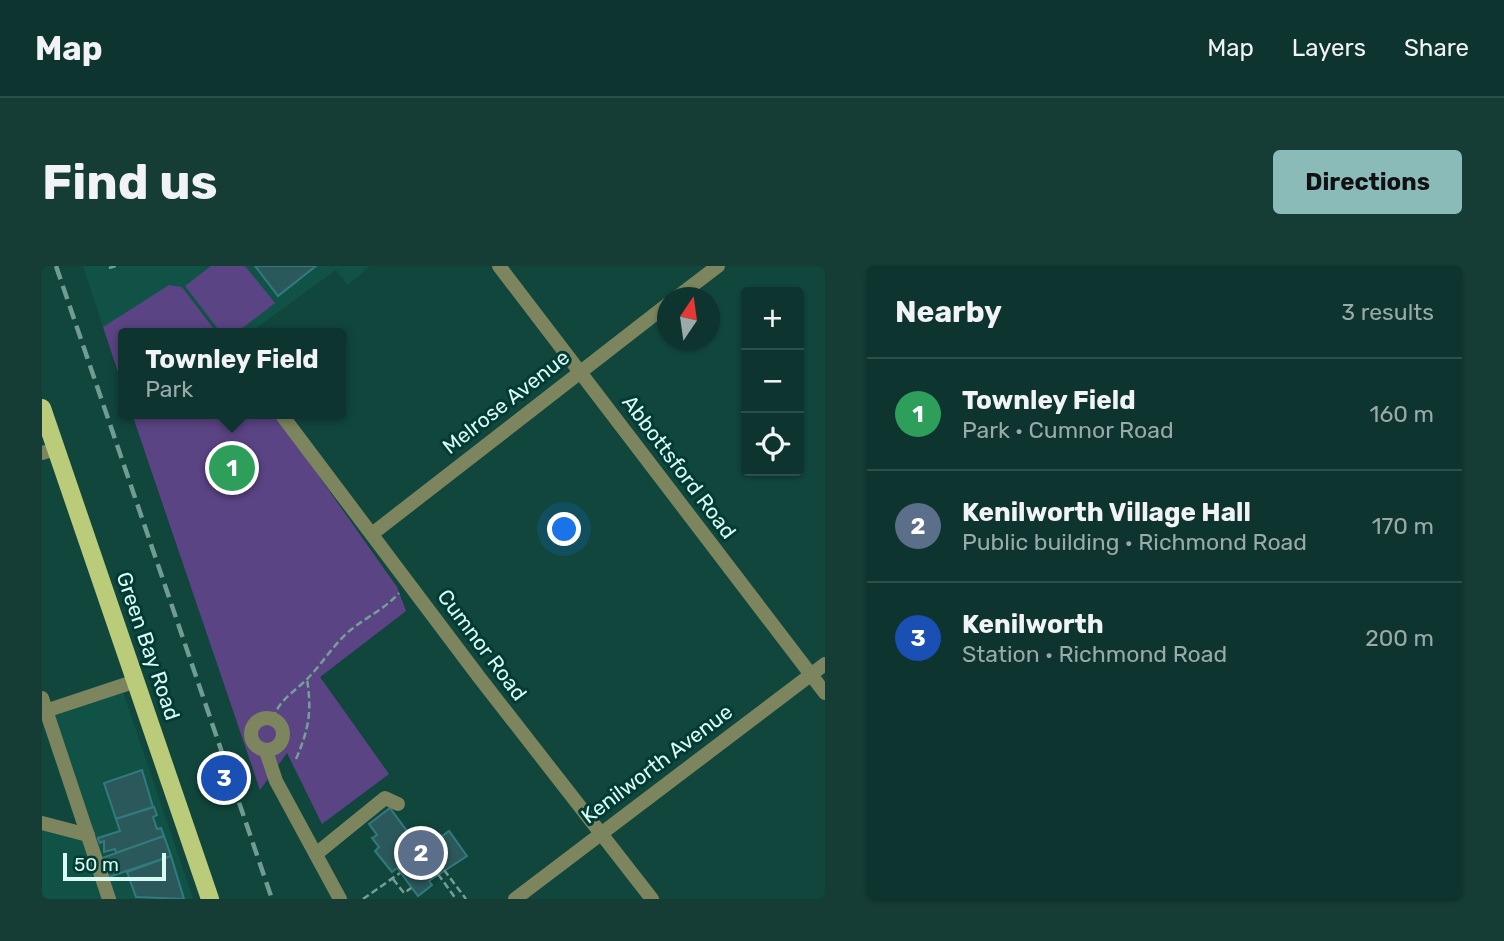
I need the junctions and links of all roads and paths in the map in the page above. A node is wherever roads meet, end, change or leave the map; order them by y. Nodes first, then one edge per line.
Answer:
1 (116, 266) edge
2 (499, 266) edge
3 (718, 266) edge
4 (109, 268) dead end
5 (690, 287) edge
6 (657, 312) edge
7 (579, 371) junction
8 (42, 408) edge
9 (285, 419) edge
10 (49, 451) edge
11 (372, 534) junction
12 (409, 583) junction
13 (825, 664) edge
14 (811, 675) junction
15 (307, 679) junction
16 (136, 681) junction
17 (825, 693) edge
18 (44, 707) edge
19 (273, 719) junction
20 (266, 751) junction
21 (296, 759) dead end
22 (398, 804) dead end
23 (42, 823) edge
24 (601, 832) junction
25 (88, 835) junction
26 (316, 854) junction
27 (444, 870) dead end
28 (400, 873) dead end
29 (438, 874) dead end
30 (393, 879) junction
31 (411, 888) dead end
32 (109, 899) edge
33 (210, 899) edge
34 (340, 899) edge
35 (363, 899) edge
36 (456, 899) edge
37 (466, 899) edge
38 (515, 899) edge
39 (652, 899) edge

1 - 4 path
2 - 7 street, Abbottsford Road
3 - 5 street
6 - 7 street, Melrose Avenue
7 - 11 street, Melrose Avenue
7 - 14 street, Abbottsford Road
8 - 10 main road, Green Bay Road
9 - 11 street, Cumnor Road
10 - 16 main road, Green Bay Road
11 - 12 street, Cumnor Road
12 - 15 path
12 - 24 street, Cumnor Road
13 - 14 street, Kenilworth Avenue
14 - 17 street, Abbottsford Road
14 - 24 street, Kenilworth Avenue
15 - 19 path
15 - 21 path
16 - 18 street
16 - 33 main road, Green Bay Road
18 - 25 street
19 - 20 street
19 - 20 street
20 - 26 street
22 - 26 street
23 - 25 street
24 - 38 street, Kenilworth Avenue
24 - 39 street, Cumnor Road
25 - 32 street
26 - 34 street
27 - 37 path
28 - 30 path
29 - 36 path
30 - 31 path
30 - 35 path

